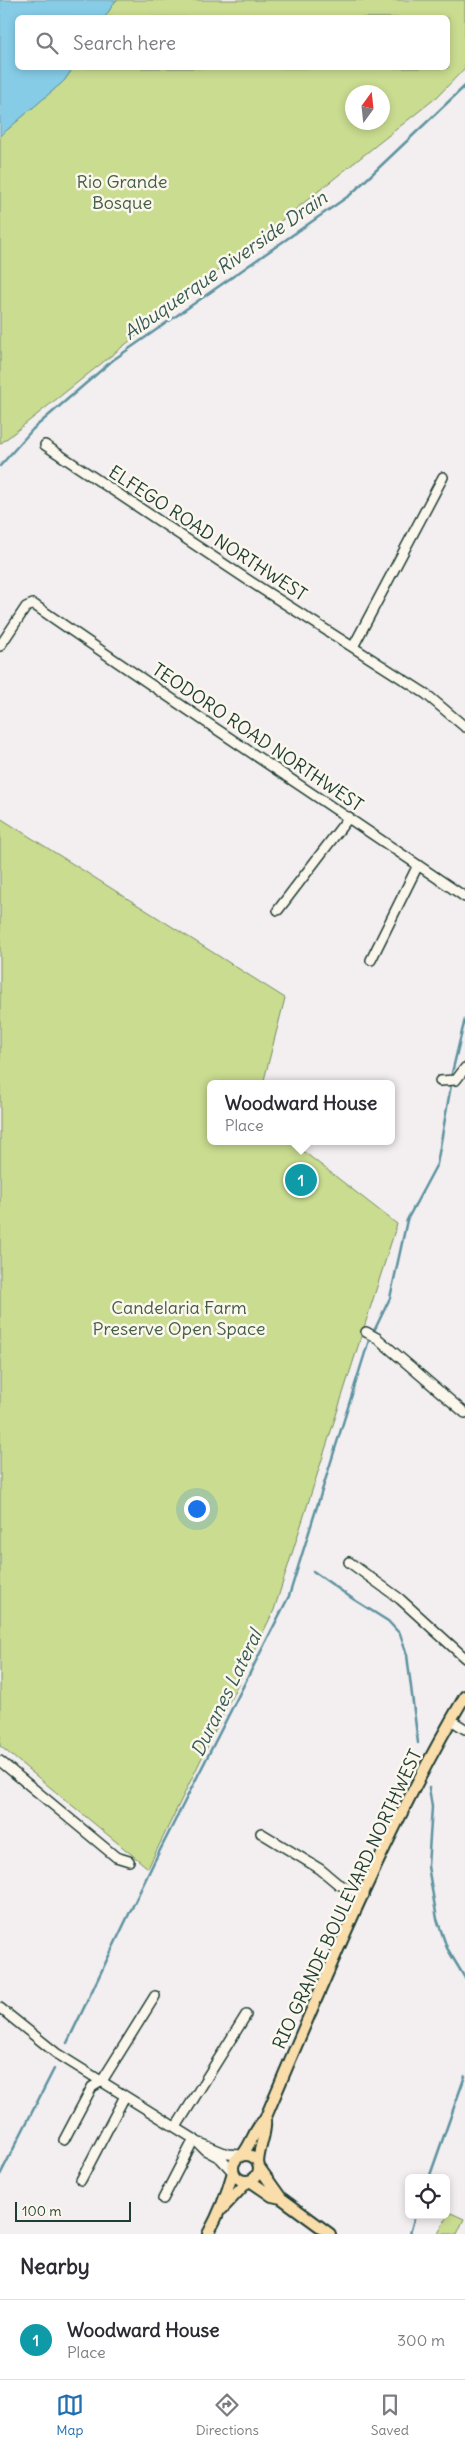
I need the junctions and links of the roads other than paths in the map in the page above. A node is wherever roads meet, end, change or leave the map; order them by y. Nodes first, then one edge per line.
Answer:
1 (45, 445) dead end
2 (443, 478) dead end
3 (0, 646) edge
4 (354, 647) junction
5 (465, 727) edge
6 (349, 817) junction
7 (418, 865) junction
8 (465, 897) edge
9 (278, 910) dead end
10 (371, 960) dead end
11 (465, 1068) edge
12 (447, 1081) dead end
13 (366, 1332) dead end
14 (465, 1413) edge
15 (349, 1562) dead end
16 (465, 1658) edge
17 (465, 1696) edge
18 (451, 1720) junction
19 (465, 1729) edge
20 (0, 1761) edge
21 (261, 1833) dead end
22 (129, 1861) dead end
23 (364, 1896) junction
24 (155, 1996) dead end
25 (0, 2008) edge
26 (246, 2015) dead end
27 (102, 2081) junction
28 (125, 2096) junction
29 (266, 2119) junction
30 (176, 2127) junction
31 (64, 2140) dead end
32 (197, 2141) junction
33 (241, 2155) junction
34 (259, 2166) junction
35 (233, 2172) junction
36 (81, 2180) dead end
37 (249, 2181) junction
38 (281, 2198) junction
39 (163, 2199) dead end
40 (222, 2209) junction
41 (212, 2233) edge
42 (330, 2234) edge

1 - 4 street, ELFEGO ROAD NORTHWEST
2 - 4 street
3 - 6 street, TEODORO ROAD NORTHWEST
4 - 5 street, ELFEGO ROAD NORTHWEST
6 - 7 street, TEODORO ROAD NORTHWEST
6 - 9 street
7 - 8 street, TEODORO ROAD NORTHWEST
7 - 10 street
11 - 12 street
13 - 14 street
15 - 16 street
17 - 18 main road, RIO GRANDE BOULEVARD NORTHWEST
18 - 19 street
18 - 23 main road, RIO GRANDE BOULEVARD NORTHWEST
20 - 22 street
21 - 23 street
23 - 29 main road, RIO GRANDE BOULEVARD NORTHWEST
24 - 27 street
25 - 27 street
26 - 30 street
27 - 28 street
27 - 31 street
28 - 30 street
28 - 36 street
29 - 33 main road
29 - 34 main road
30 - 32 street
32 - 33 street
32 - 35 street
32 - 39 street
33 - 34 main road
33 - 35 main road
34 - 37 main road
34 - 38 main road
35 - 37 main road
35 - 40 main road
37 - 38 main road
37 - 40 main road
38 - 42 main road
40 - 41 main road

